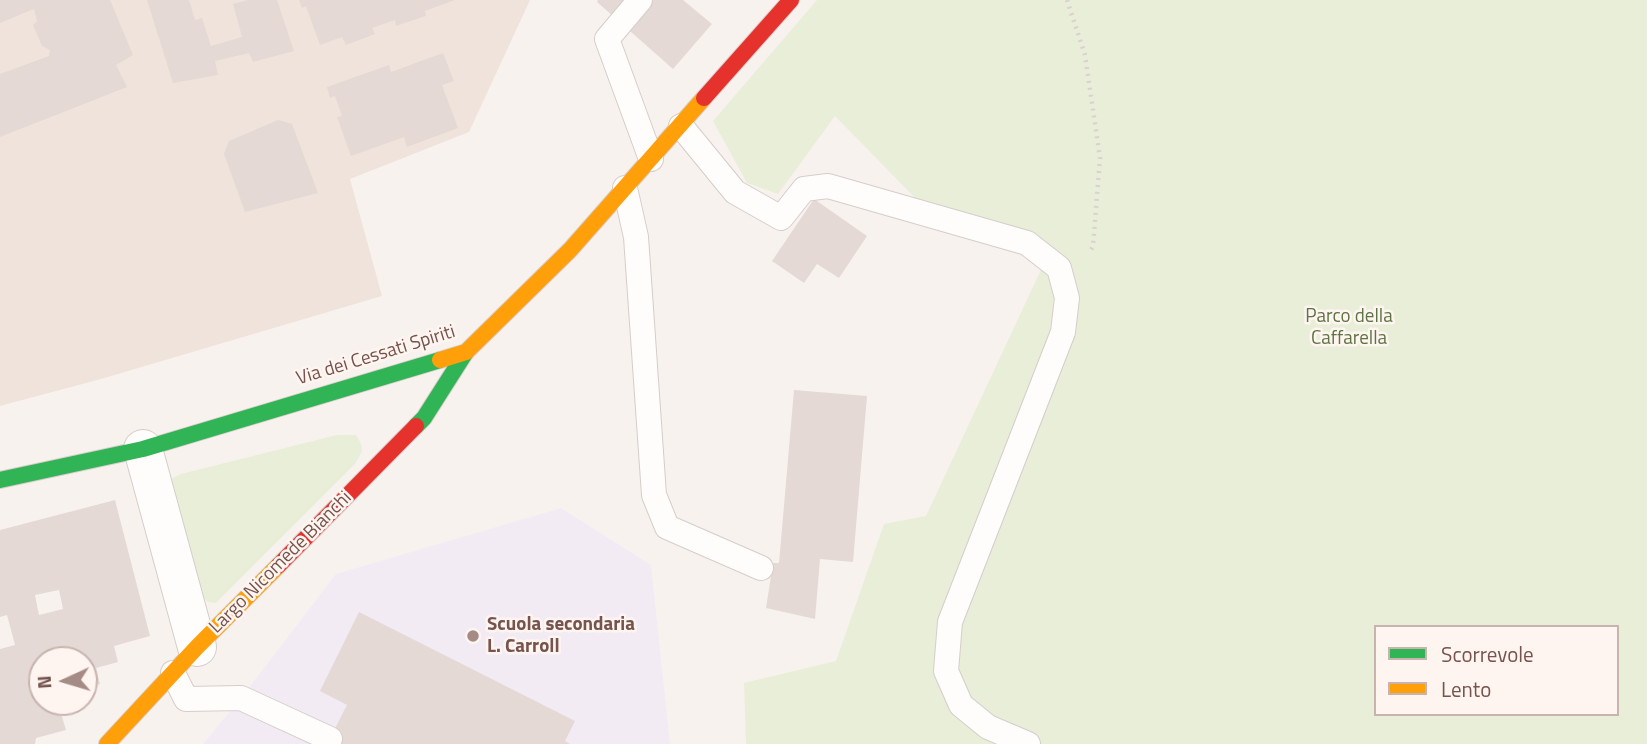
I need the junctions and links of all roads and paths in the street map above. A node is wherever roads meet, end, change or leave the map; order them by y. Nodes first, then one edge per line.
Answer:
1 (640, 0) edge
2 (790, 0) edge
3 (1067, 0) edge
4 (681, 126) junction
5 (651, 159) junction
6 (625, 188) junction
7 (1067, 298) junction
8 (466, 352) junction
9 (143, 449) junction
10 (0, 480) edge
11 (761, 568) dead end
12 (185, 660) junction
13 (330, 739) dead end
14 (107, 744) edge
15 (1028, 744) edge

1 - 5 lane
2 - 4 street, Via dei Cessati Spiriti
3 - 7 path
4 - 5 street, Via dei Cessati Spiriti
4 - 7 lane
5 - 6 street, Via dei Cessati Spiriti
6 - 8 street, Via dei Cessati Spiriti
6 - 11 lane
7 - 15 lane
8 - 9 street, Via dei Cessati Spiriti
8 - 12 street, Largo Nicomede Bianchi
9 - 10 street, Via dei Cessati Spiriti
9 - 12 street, Largo Nicomede Bianchi
12 - 13 lane
12 - 14 street

